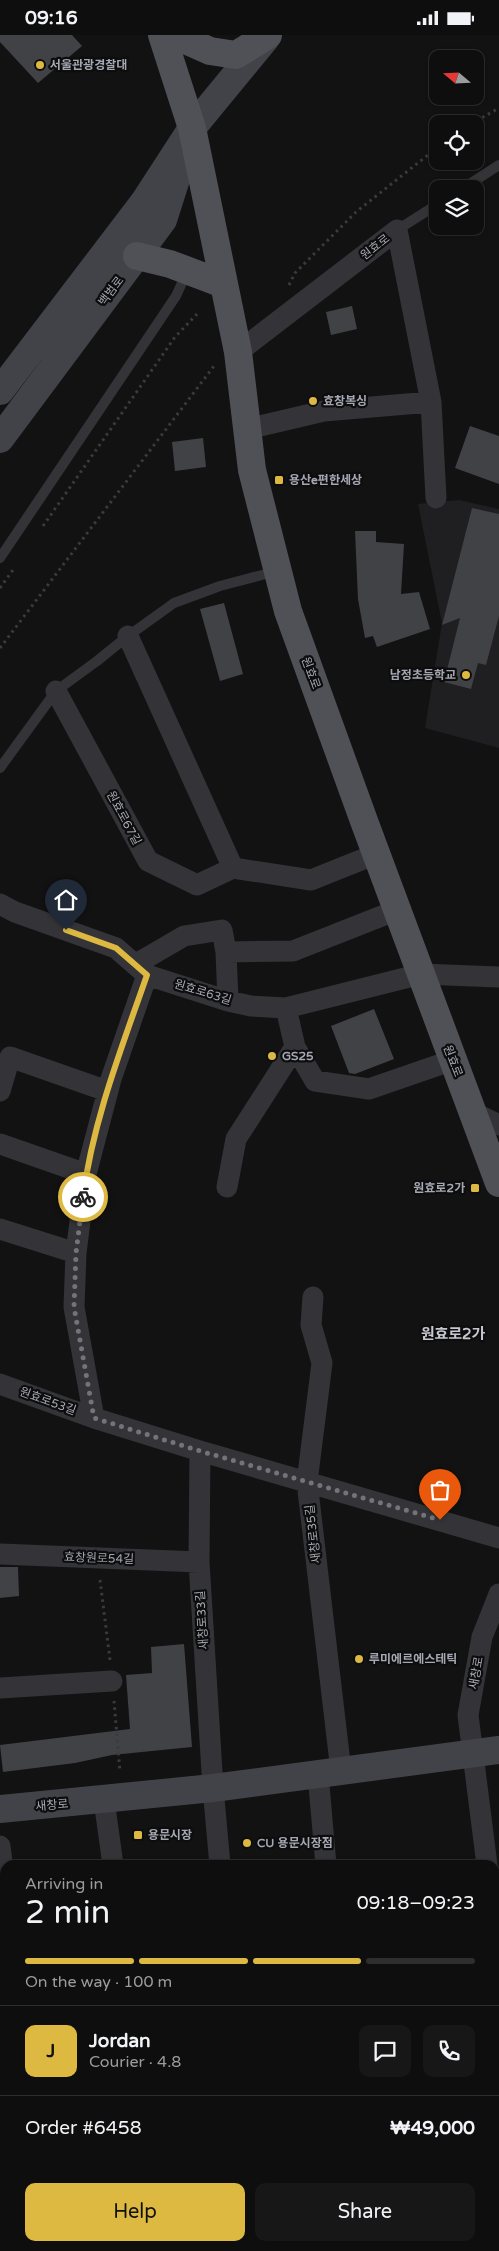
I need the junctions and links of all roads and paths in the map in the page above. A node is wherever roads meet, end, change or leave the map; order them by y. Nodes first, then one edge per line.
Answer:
1 (162, 35) edge
2 (174, 35) edge
3 (268, 35) edge
4 (499, 108) edge
5 (484, 117) edge
6 (192, 128) junction
7 (429, 154) edge
8 (499, 165) edge
9 (476, 180) edge
10 (429, 210) edge
11 (397, 230) junction
12 (101, 258) junction
13 (130, 266) junction
14 (187, 270) junction
15 (223, 284) junction
16 (287, 289) dead end
17 (197, 314) dead end
18 (238, 352) junction
19 (214, 366) dead end
20 (0, 391) edge
21 (431, 402) junction
22 (247, 429) junction
23 (0, 439) edge
24 (436, 497) dead end
25 (40, 531) dead end
26 (0, 558) edge
27 (17, 564) dead end
28 (278, 570) junction
29 (0, 588) edge
30 (128, 635) junction
31 (0, 648) edge
32 (56, 691) junction
33 (0, 768) edge
34 (376, 855) junction
35 (233, 868) junction
36 (0, 904) edge
37 (397, 910) junction
38 (226, 952) junction
39 (141, 970) junction
40 (421, 974) junction
41 (499, 977) edge
42 (228, 1001) junction
43 (286, 1008) junction
44 (295, 1047) junction
45 (453, 1060) junction
46 (0, 1091) edge
47 (107, 1091) junction
48 (472, 1112) junction
49 (499, 1125) edge
50 (0, 1144) edge
51 (86, 1174) junction
52 (499, 1183) edge
53 (227, 1187) dead end
54 (0, 1229) edge
55 (76, 1253) junction
56 (313, 1297) dead end
57 (0, 1384) edge
58 (94, 1418) junction
59 (200, 1451) junction
60 (307, 1482) junction
61 (499, 1538) edge
62 (0, 1554) edge
63 (199, 1562) junction
64 (499, 1594) edge
65 (112, 1681) dead end
66 (0, 1688) edge
67 (499, 1750) edge
68 (472, 1754) junction
69 (330, 1773) junction
70 (213, 1788) junction
71 (104, 1800) junction
72 (0, 1809) edge
73 (0, 1846) edge
74 (2, 1860) edge
75 (112, 1860) edge
76 (220, 1860) edge
77 (326, 1860) edge
78 (485, 1860) edge

1 - 6 main road, 원효로
2 - 3 main road
3 - 6 main road, 백범로
4 - 5 path
6 - 12 main road, 백범로
6 - 13 main road, 백범로
6 - 15 main road, 원효로
7 - 16 path
8 - 9 lane
10 - 11 lane
11 - 18 street, 원효로
11 - 21 street, 원효로
12 - 13 main road
12 - 20 main road, 백범로
13 - 14 main road
13 - 23 main road, 백범로
14 - 15 main road
14 - 26 lane
15 - 18 main road, 원효로
17 - 25 path
18 - 22 main road, 원효로
19 - 31 path
21 - 22 street
21 - 24 street, 원효로
22 - 28 main road, 원효로
27 - 29 path
28 - 30 lane
28 - 34 main road, 원효로
30 - 32 lane
30 - 35 street
32 - 33 lane
32 - 35 street, 원효로67길
34 - 35 street
34 - 37 main road, 원효로
36 - 39 street, 원효로63길
37 - 38 street
37 - 40 main road, 원효로
38 - 39 street
38 - 42 street
39 - 42 street, 원효로63길
39 - 47 street
40 - 41 street, 원효로63길
40 - 43 street, 원효로63길
40 - 45 main road, 원효로
42 - 43 street, 원효로63길
43 - 44 street
44 - 45 street
44 - 53 street
45 - 48 main road, 원효로
46 - 47 street
47 - 51 street
48 - 49 street
48 - 52 main road, 원효로
50 - 51 street
51 - 55 street
54 - 55 street
55 - 58 street
56 - 60 street, 새창로35길
57 - 58 street, 원효로53길
58 - 59 street, 원효로53길
59 - 60 street, 원효로53길
59 - 63 street, 새창로33길
60 - 61 street, 원효로53길
60 - 69 street, 새창로35길
62 - 63 street, 효창원로54길
63 - 70 street, 새창로33길
64 - 68 street, 새창로
65 - 66 street
67 - 68 main road, 새창로
68 - 69 main road, 새창로
68 - 78 street
69 - 70 main road, 새창로
69 - 77 street
70 - 71 main road, 새창로
70 - 76 street
71 - 72 main road, 새창로
71 - 75 street
73 - 74 street

